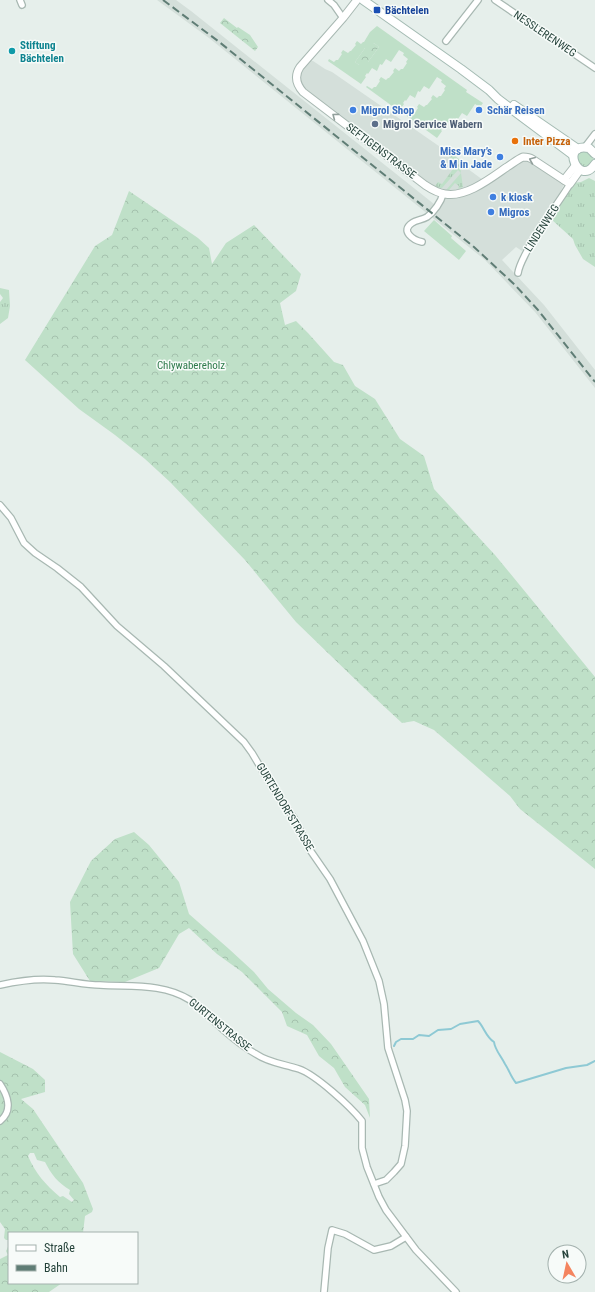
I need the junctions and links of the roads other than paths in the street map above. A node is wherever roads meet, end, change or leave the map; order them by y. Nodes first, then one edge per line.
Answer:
1 (328, 0) edge
2 (357, 0) edge
3 (363, 0) edge
4 (478, 0) edge
5 (495, 0) edge
6 (343, 18) junction
7 (446, 41) dead end
8 (595, 68) edge
9 (595, 134) edge
10 (586, 150) edge
11 (578, 168) junction
12 (594, 168) edge
13 (567, 182) junction
14 (443, 194) junction
15 (422, 242) dead end
16 (518, 273) dead end
17 (0, 505) edge
18 (2, 983) edge
19 (0, 1084) edge
20 (0, 1121) edge
21 (374, 1184) junction
22 (406, 1237) junction
23 (324, 1292) edge
24 (456, 1292) edge

1 - 6 street
2 - 6 street, SEFTIGENSTRASSE
3 - 10 main road
4 - 7 street
5 - 8 street, NESSLERENWEG
14 -> 6 street, SEFTIGENSTRASSE
9 - 10 street
10 - 11 main road
11 - 12 main road
11 - 13 street, LINDENWEG
13 -> 14 street
13 - 16 street, LINDENWEG
14 - 15 street
17 - 21 street, GURTENDORFSTRASSE
18 - 21 street, GURTENSTRASSE
19 - 20 street
21 - 22 street, GURTENSTRASSE
22 - 23 street
22 - 24 street, GURTENSTRASSE

